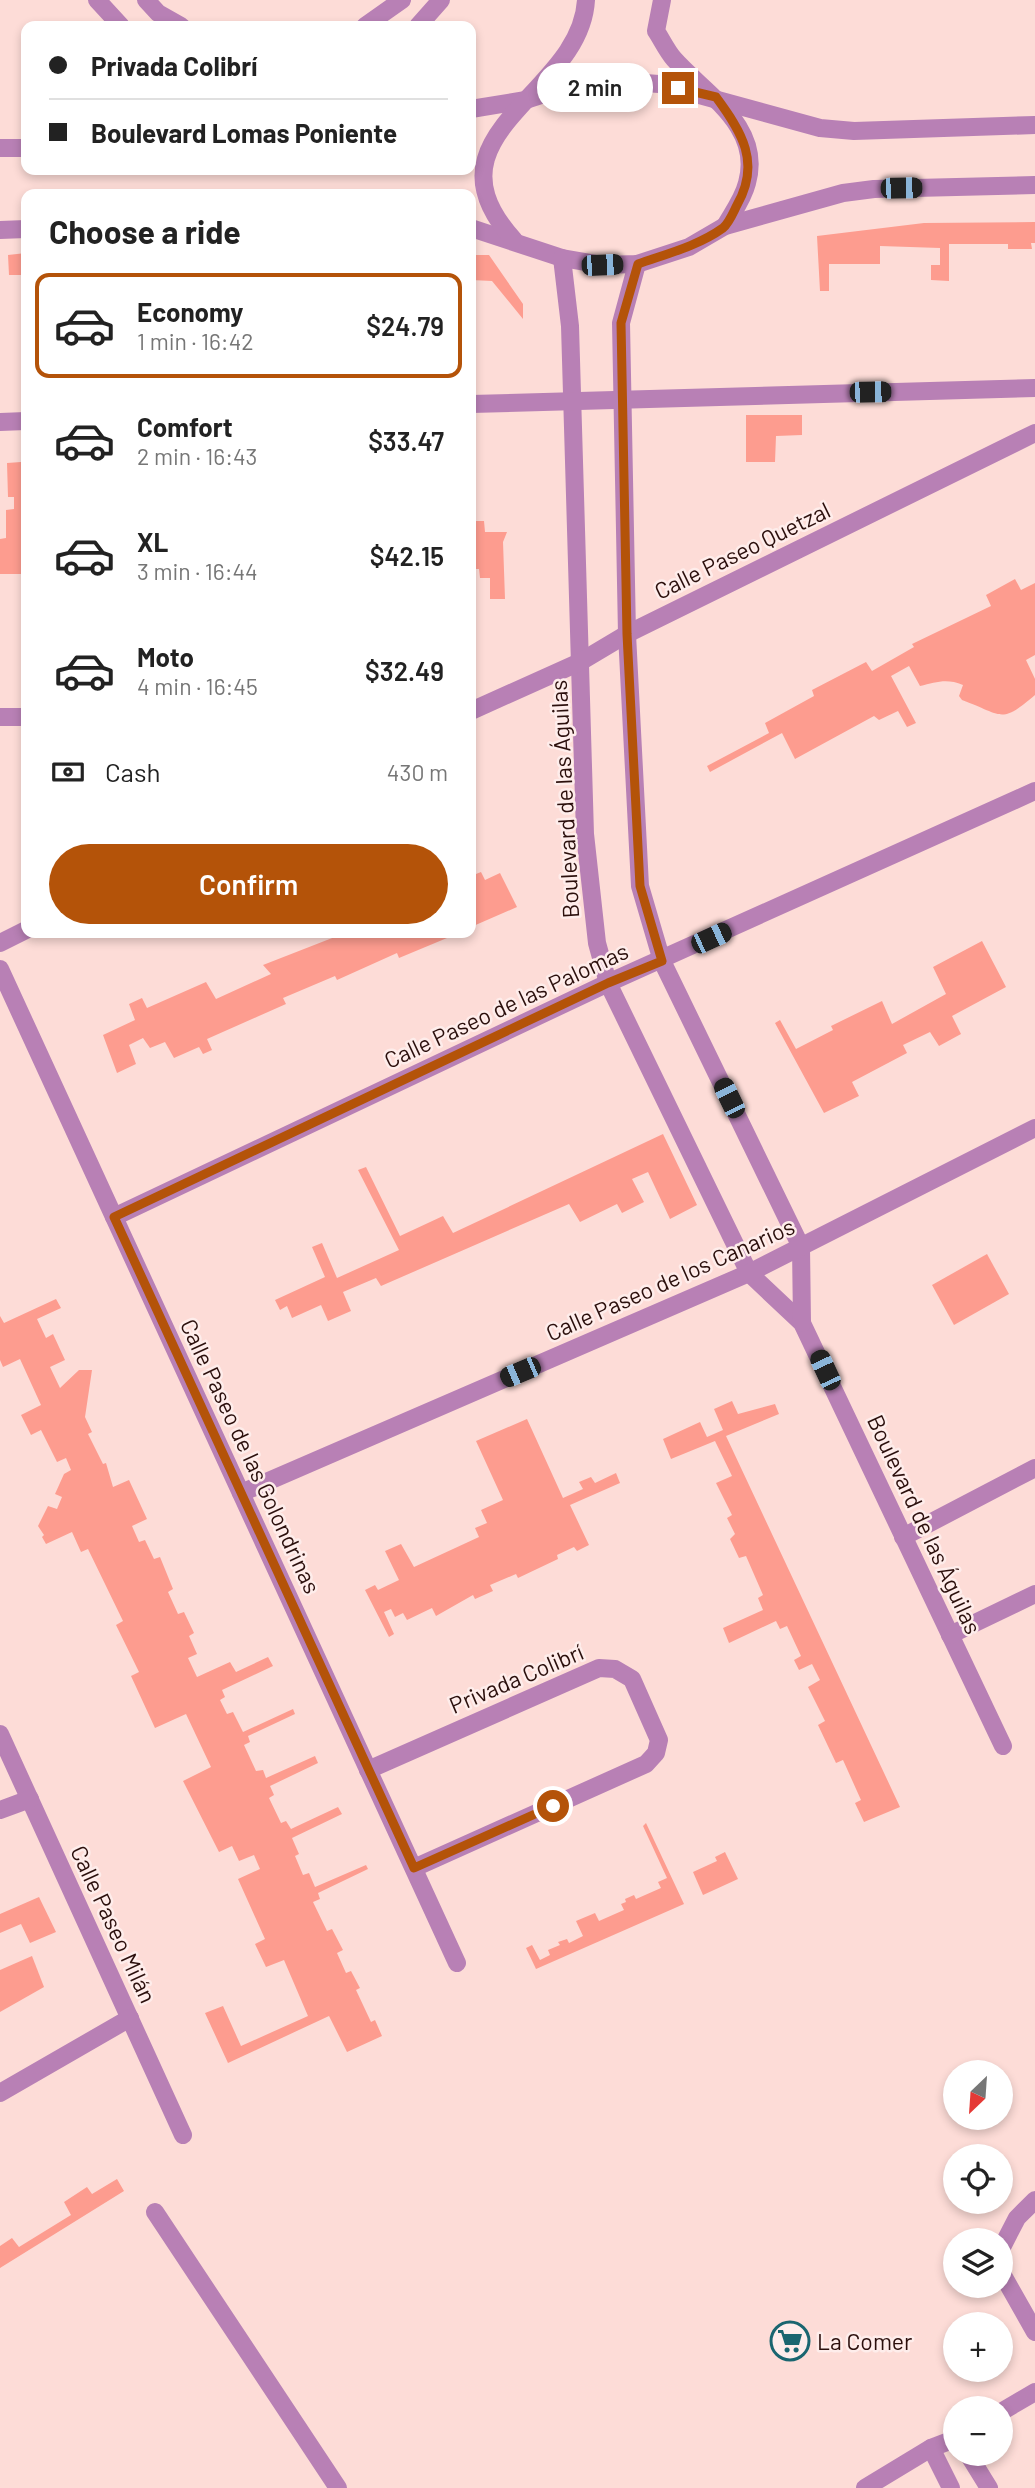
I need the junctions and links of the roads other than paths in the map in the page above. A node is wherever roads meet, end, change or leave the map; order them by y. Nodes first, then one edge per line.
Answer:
1 (97, 0) edge
2 (146, 0) edge
3 (441, 0) edge
4 (586, 0) edge
5 (662, 0) edge
6 (397, 4) edge
7 (116, 21) edge
8 (172, 21) edge
9 (372, 21) edge
10 (407, 21) edge
11 (422, 21) edge
12 (716, 97) junction
13 (526, 100) junction
14 (476, 108) edge
15 (1035, 125) edge
16 (0, 148) edge
17 (21, 148) edge
18 (1035, 185) edge
19 (725, 226) junction
20 (21, 229) edge
21 (476, 229) edge
22 (0, 230) edge
23 (514, 240) junction
24 (562, 258) junction
25 (638, 264) junction
26 (1035, 388) edge
27 (623, 399) junction
28 (572, 400) junction
29 (476, 404) edge
30 (21, 421) edge
31 (0, 422) edge
32 (1035, 433) edge
33 (627, 634) junction
34 (580, 662) junction
35 (476, 709) edge
36 (0, 717) edge
37 (21, 717) edge
38 (1035, 791) edge
39 (21, 932) edge
40 (0, 943) edge
41 (662, 961) junction
42 (0, 969) edge
43 (608, 983) junction
44 (1035, 1128) edge
45 (114, 1217) junction
46 (802, 1247) junction
47 (748, 1273) junction
48 (802, 1323) junction
49 (1035, 1468) edge
50 (241, 1493) junction
51 (904, 1537) junction
52 (1035, 1594) edge
53 (950, 1635) junction
54 (0, 1734) edge
55 (1003, 1746) dead end
56 (368, 1770) junction
57 (30, 1800) junction
58 (0, 1810) edge
59 (414, 1868) junction
60 (457, 1963) dead end
61 (130, 2018) junction
62 (0, 2093) edge
63 (183, 2135) dead end
64 (1035, 2200) edge
65 (155, 2212) dead end
66 (1012, 2228) edge
67 (1013, 2292) edge
68 (1035, 2330) edge
69 (1035, 2392) edge
70 (1013, 2405) edge
71 (943, 2444) edge
72 (931, 2448) junction
73 (975, 2466) edge
74 (338, 2488) edge
75 (865, 2488) edge
76 (951, 2488) edge
77 (989, 2488) edge

1 - 7 street
2 - 8 street
3 - 11 street
4 - 13 street
5 - 12 street
6 - 9 street
6 - 10 street
12 - 13 street
12 - 15 street
12 - 19 street
13 - 14 street
13 - 23 street
16 - 17 street
18 - 19 street
19 - 25 street
20 - 22 street
21 - 23 street
23 - 24 street
24 - 25 street
24 - 28 street, Boulevard de las Águilas
25 - 27 street, Boulevard de las Águilas
26 - 27 street
27 - 28 street
27 - 33 street, Boulevard de las Águilas
28 - 29 street
28 - 34 street, Boulevard de las Águilas
30 - 31 street
32 - 33 street, Calle Paseo Quetzal
33 - 34 street, Calle Paseo Quetzal
33 - 41 street, Boulevard de las Águilas
34 - 35 street, Calle Paseo Quetzal
34 - 43 street, Boulevard de las Águilas
36 - 37 street
38 - 41 street, Calle Paseo de las Palomas
39 - 40 street
41 - 43 street, Calle Paseo de las Palomas
41 - 46 street, Boulevard de las Águilas
42 - 45 street, Calle Paseo de las Golondrinas
43 - 45 street, Calle Paseo de las Palomas
43 - 47 street, Boulevard de las Águilas
44 - 46 street, Calle Paseo de los Canarios
45 - 50 street, Calle Paseo de las Golondrinas
46 - 47 street, Calle Paseo de los Canarios
46 - 48 street, Boulevard de las Águilas
47 - 48 street, Boulevard de las Águilas
47 - 50 street, Calle Paseo de los Canarios
48 - 51 street, Boulevard de las Águilas
49 - 51 street
50 - 56 street, Calle Paseo de las Golondrinas
51 - 53 street, Boulevard de las Águilas
52 - 53 street
53 - 55 street, Boulevard de las Águilas
54 - 57 street, Calle Paseo Milán
56 - 59 street, Calle Paseo de las Golondrinas
56 - 59 street, Privada Colibrí
57 - 58 street
57 - 61 street, Calle Paseo Milán
59 - 60 street, Calle Paseo de las Golondrinas
61 - 62 street
61 - 63 street, Calle Paseo Milán
64 - 66 street
65 - 74 street
67 - 68 street
69 - 70 street
71 - 72 street
72 - 75 street
72 - 76 street
73 - 77 street

